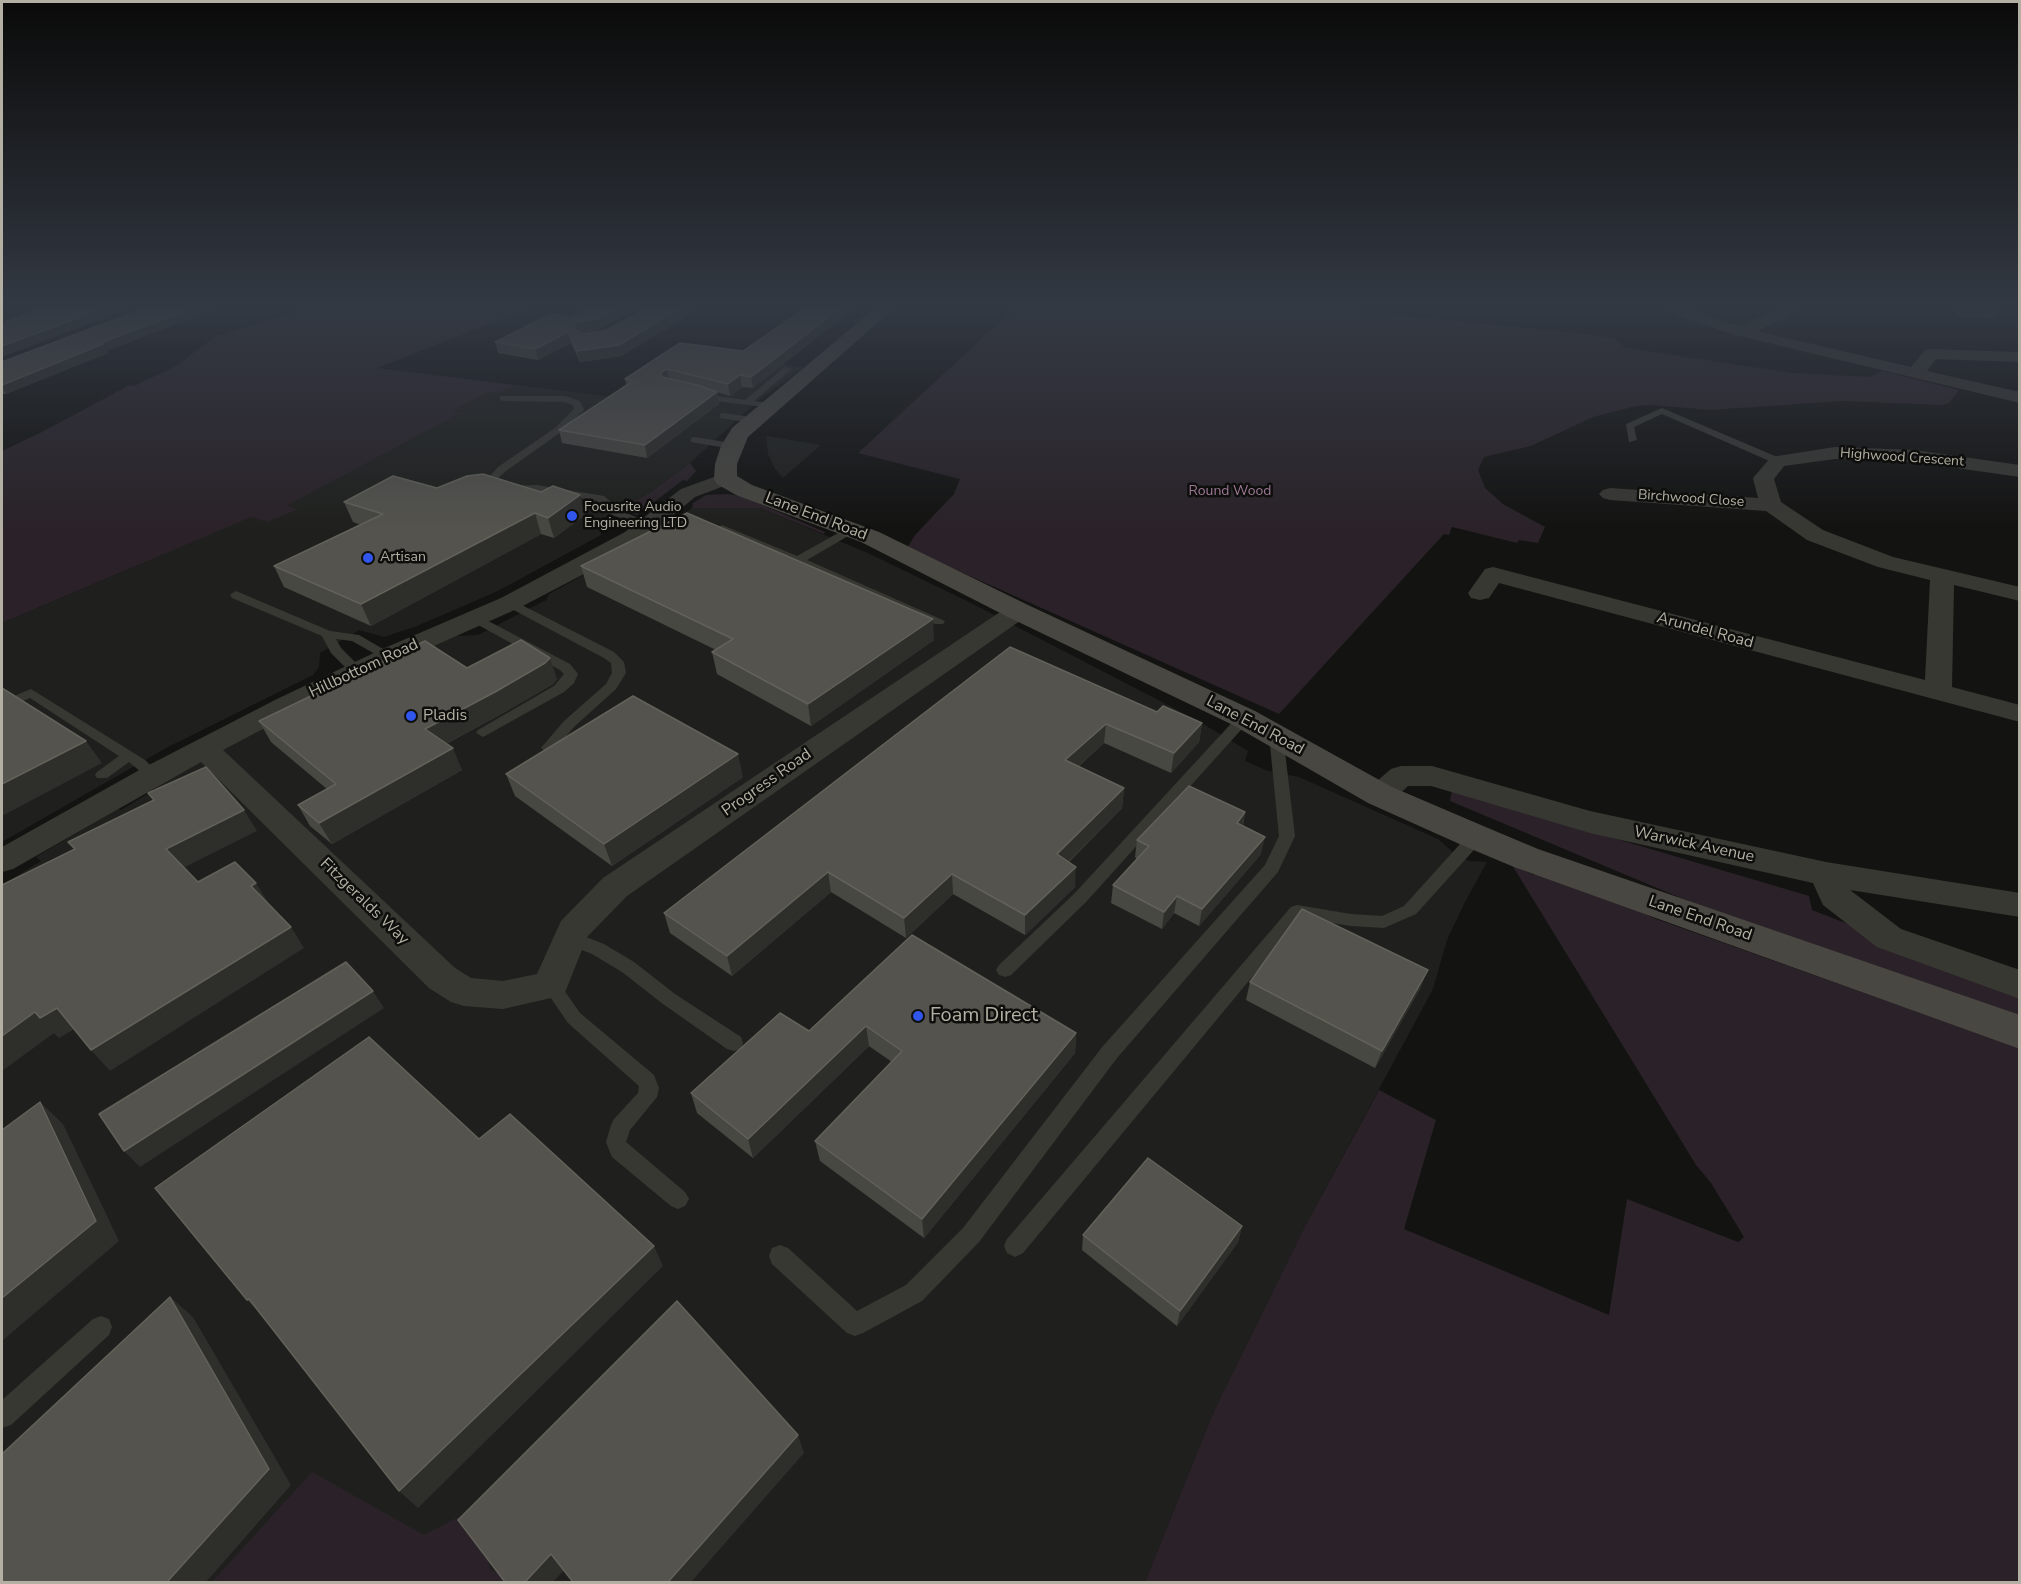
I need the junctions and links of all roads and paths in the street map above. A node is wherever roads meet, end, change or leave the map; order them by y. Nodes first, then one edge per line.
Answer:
1 (775, 383) edge
2 (797, 383) edge
3 (1952, 383) edge
4 (688, 389) edge
5 (503, 398) dead end
6 (2019, 399) edge
7 (749, 411) junction
8 (723, 416) dead end
9 (1632, 440) dead end
10 (694, 441) dead end
11 (732, 446) junction
12 (1778, 461) junction
13 (2019, 471) edge
14 (1606, 472) dead end
15 (725, 479) junction
16 (1771, 505) junction
17 (650, 525) junction
18 (722, 528) edge
19 (851, 530) junction
20 (798, 560) junction
21 (1942, 577) junction
22 (1480, 592) dead end
23 (2019, 594) edge
24 (236, 596) dead end
25 (510, 603) junction
26 (1018, 611) junction
27 (475, 618) junction
28 (939, 621) dead end
29 (327, 634) junction
30 (389, 656) junction
31 (357, 671) junction
32 (1938, 694) junction
33 (2, 705) edge
34 (2019, 714) edge
35 (1244, 718) junction
36 (483, 733) dead end
37 (1276, 735) junction
38 (203, 748) junction
39 (548, 748) edge
40 (128, 756) junction
41 (102, 775) dead end
42 (153, 775) junction
43 (1380, 795) junction
44 (1476, 837) junction
45 (2, 861) edge
46 (1826, 874) junction
47 (2019, 905) edge
48 (570, 938) junction
49 (1005, 970) dead end
50 (551, 985) junction
51 (2019, 986) edge
52 (2019, 1032) edge
53 (734, 1043) dead end
54 (678, 1199) dead end
55 (1015, 1246) dead end
56 (780, 1256) dead end
57 (101, 1327) dead end
58 (2, 1416) edge

1 - 7 lane
2 - 7 street
3 - 6 street
4 - 7 lane
5 - 17 lane
7 - 8 lane
7 - 11 street
9 - 12 lane
10 - 11 lane
11 - 15 street
12 - 13 street, Highwood Crescent
12 - 16 street
14 - 16 street, Birchwood Close
15 - 17 street, Hillbottom Road
15 - 19 street, Lane End Road
16 - 21 street
17 - 25 street, Hillbottom Road
18 - 20 lane
19 - 20 lane
19 - 26 street, Lane End Road
20 - 28 lane
21 - 23 street
21 - 32 street
22 - 32 street, Arundel Road
24 - 29 lane
25 - 27 street, Hillbottom Road
25 - 39 lane
26 - 35 street, Lane End Road
26 - 48 street, Progress Road
27 - 30 street, Hillbottom Road
27 - 36 lane
29 - 30 lane
29 - 31 lane
30 - 31 street, Hillbottom Road
31 - 38 street, Hillbottom Road
32 - 34 street, Arundel Road
33 - 40 lane
35 - 37 street, Lane End Road
35 - 49 lane
37 - 43 street, Lane End Road
37 - 56 lane
38 - 42 street, Hillbottom Road
38 - 50 street, Fitzgeralds Way
40 - 41 lane
40 - 42 lane
42 - 45 street, Hillbottom Road
43 - 44 street, Lane End Road
43 - 46 street, Warwick Avenue
44 - 52 street, Lane End Road
44 - 55 lane
46 - 47 street, Warwick Avenue
46 - 51 street
48 - 50 street, Progress Road
48 - 53 lane
50 - 54 lane
57 - 58 lane

